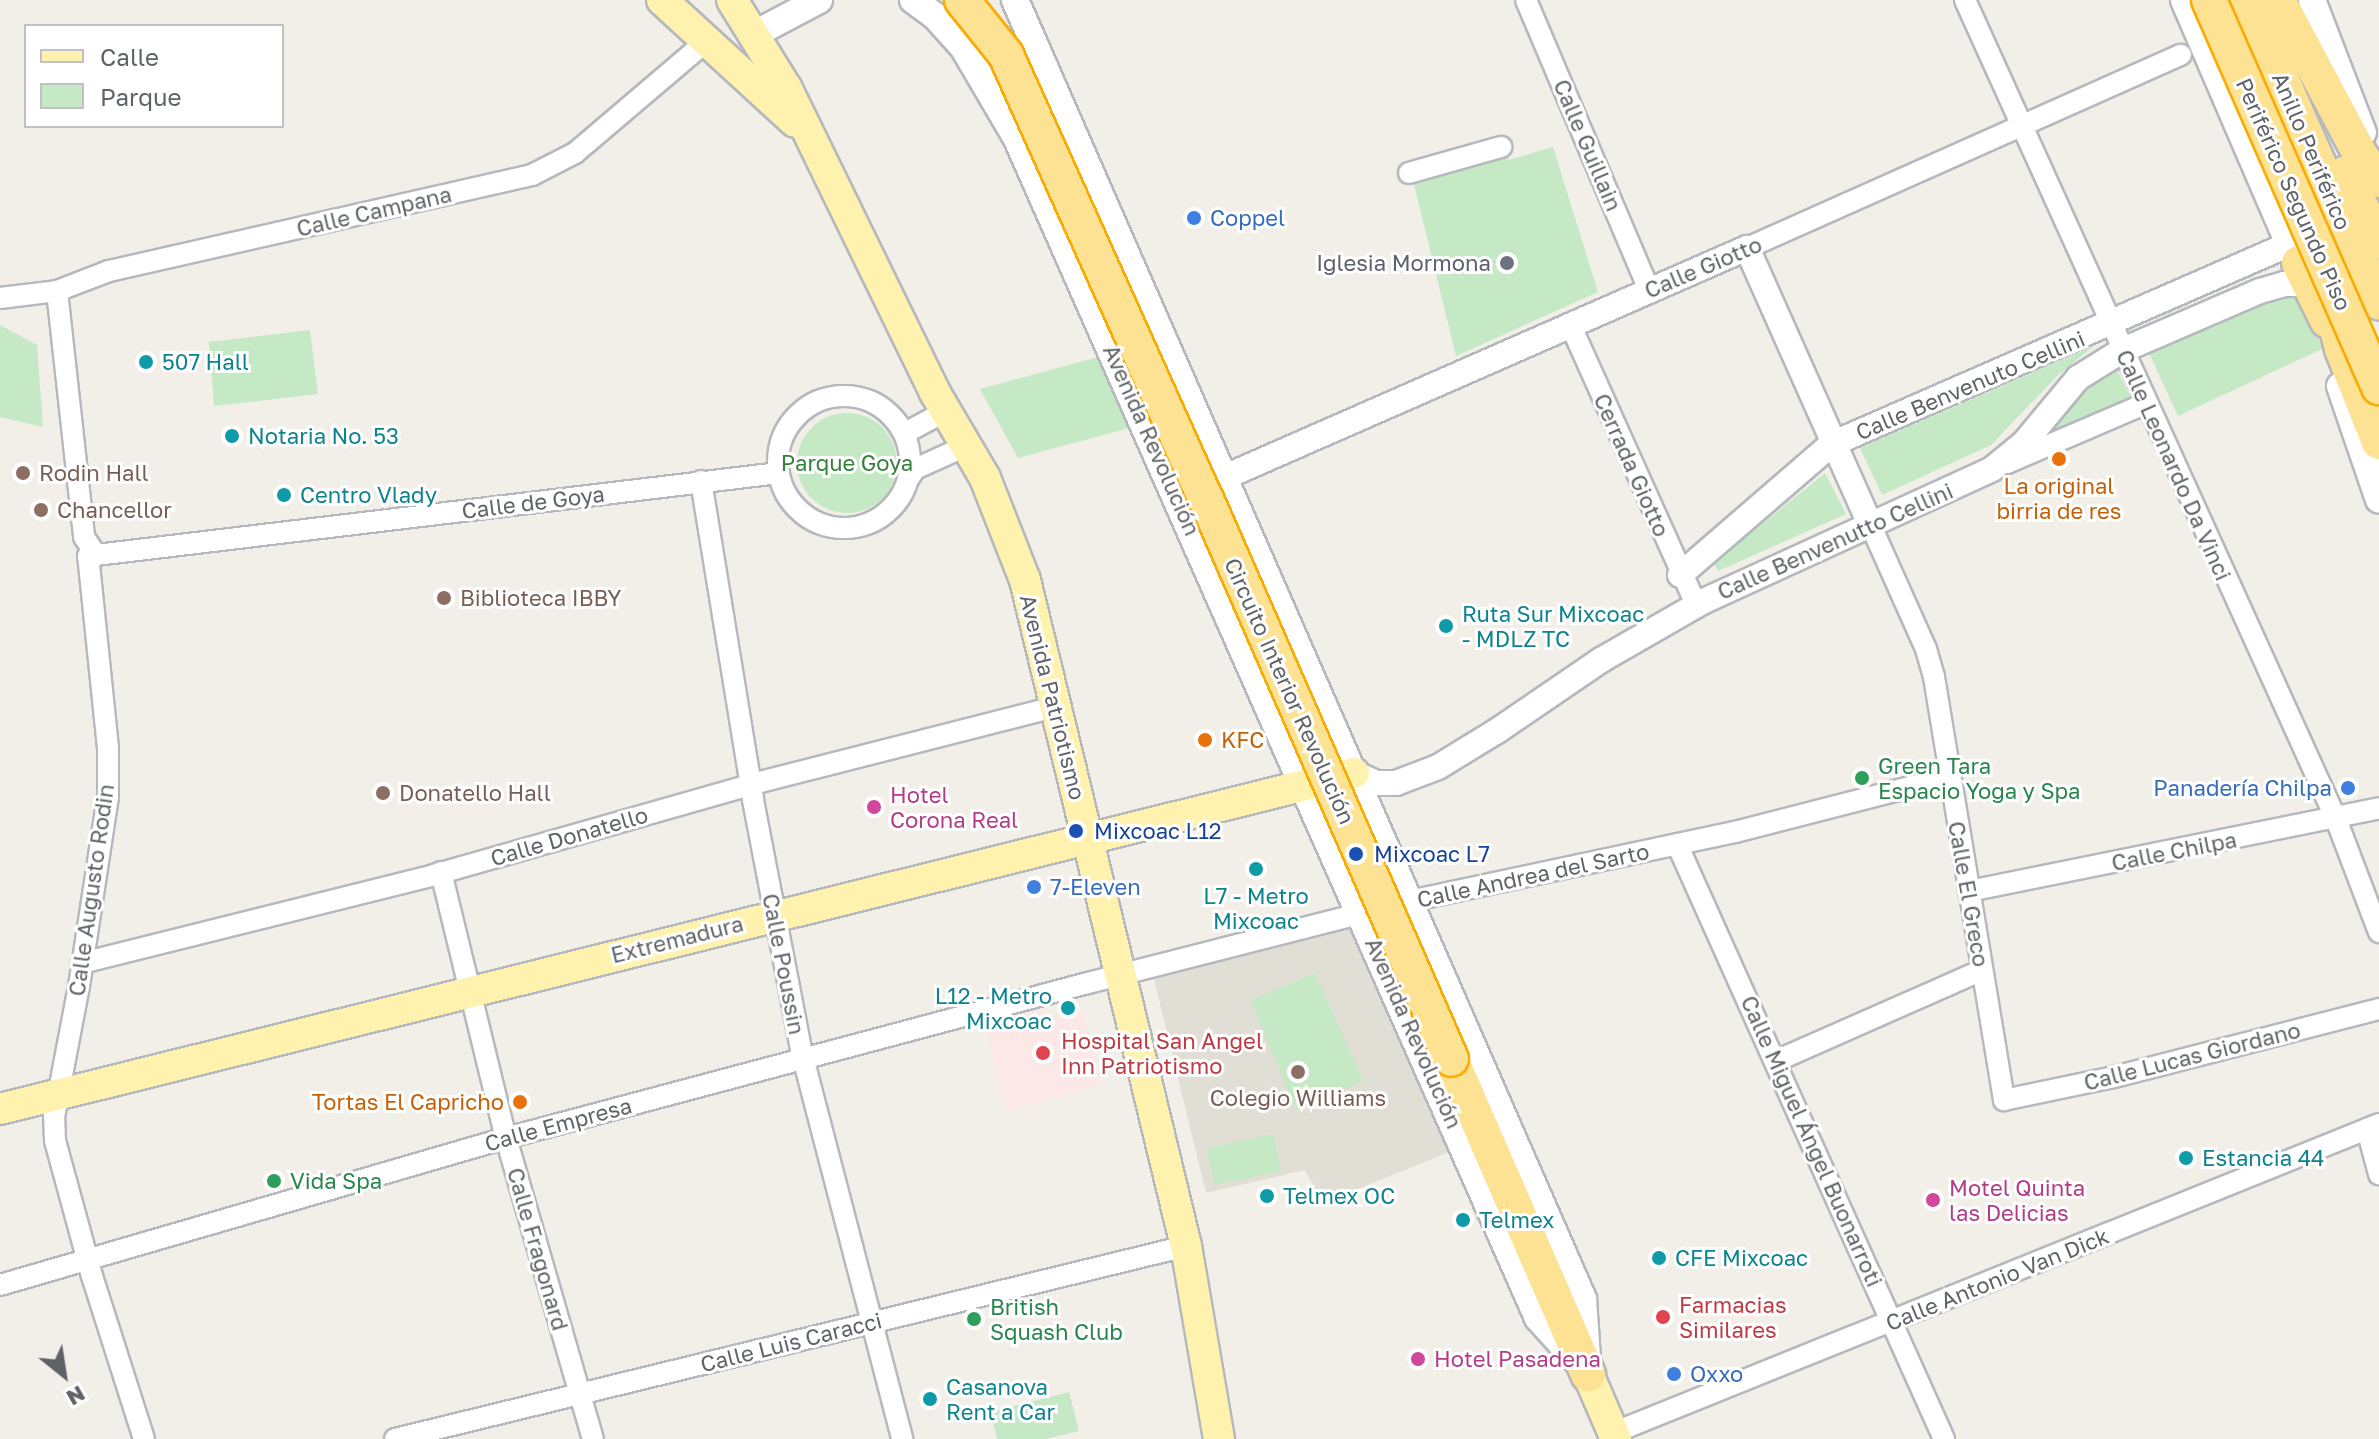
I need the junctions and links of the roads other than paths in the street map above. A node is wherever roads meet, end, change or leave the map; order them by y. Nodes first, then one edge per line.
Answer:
1 (662, 0) edge
2 (732, 0) edge
3 (769, 0) edge
4 (819, 0) edge
5 (913, 0) edge
6 (962, 0) edge
7 (985, 0) edge
8 (1015, 0) edge
9 (1526, 0) edge
10 (1965, 0) edge
11 (2184, 0) edge
12 (2209, 0) edge
13 (2215, 0) edge
14 (2247, 0) edge
15 (2266, 0) edge
16 (2278, 0) edge
17 (2312, 0) edge
18 (766, 39) junction
19 (708, 40) junction
20 (1006, 55) junction
21 (2181, 55) dead end
22 (2024, 125) junction
23 (2320, 129) junction
24 (808, 135) junction
25 (1501, 147) dead end
26 (2374, 153) edge
27 (1409, 173) dead end
28 (2379, 174) edge
29 (2379, 180) edge
30 (2379, 241) edge
31 (1747, 248) junction
32 (2303, 258) junction
33 (2379, 264) edge
34 (1649, 290) junction
35 (57, 291) junction
36 (0, 298) edge
37 (2379, 302) edge
38 (1570, 324) junction
39 (2110, 324) junction
40 (2123, 350) junction
41 (2379, 369) edge
42 (2379, 387) edge
43 (2147, 403) junction
44 (946, 411) junction
45 (905, 433) junction
46 (2379, 442) edge
47 (1832, 444) junction
48 (966, 446) junction
49 (1992, 469) junction
50 (779, 473) junction
51 (1225, 477) junction
52 (909, 478) junction
53 (701, 481) junction
54 (2379, 500) edge
55 (1871, 526) junction
56 (96, 555) junction
57 (1680, 575) junction
58 (1696, 605) junction
59 (1055, 707) junction
60 (1354, 773) junction
61 (1949, 777) junction
62 (1305, 784) junction
63 (751, 785) junction
64 (2379, 808) edge
65 (2336, 819) junction
66 (1087, 838) junction
67 (1677, 844) junction
68 (441, 872) junction
69 (1969, 891) junction
70 (1410, 901) junction
71 (1361, 913) junction
72 (776, 915) junction
73 (2379, 932) edge
74 (82, 963) junction
75 (1982, 970) junction
76 (1119, 975) junction
77 (469, 991) junction
78 (2379, 1009) edge
79 (803, 1058) junction
80 (1776, 1061) junction
81 (60, 1092) junction
82 (2004, 1100) joint
83 (0, 1109) edge
84 (2373, 1126) edge
85 (506, 1138) junction
86 (2379, 1174) edge
87 (1186, 1246) junction
88 (89, 1261) junction
89 (0, 1285) edge
90 (874, 1321) junction
91 (1893, 1321) junction
92 (1588, 1374) junction
93 (581, 1395) junction
94 (1615, 1436) edge
95 (144, 1439) edge
96 (395, 1439) edge
97 (593, 1439) edge
98 (902, 1439) edge
99 (1219, 1439) edge
100 (1944, 1439) edge

1 - 19 main road, Avenida Patriotismo
2 - 18 main road, Avenida Patriotismo
3 - 18 main road
4 - 18 main road
5 - 62 main road, Avenida Revolución
6 - 20 highway, bridge
7 - 20 highway
8 - 51 main road, Avenida Revolución
9 - 34 street, Calle Guillain
10 - 22 street, Calle Leonardo Da Vinci
11 - 32 main road
12 - 42 highway, Periférico Segundo Piso, bridge
13 - 32 highway, Anillo Periférico
14 - 37 highway, Anillo Periférico
15 - 23 highway
16 - 29 highway
17 - 26 main road
18 - 24 main road, Avenida Patriotismo
19 - 24 main road, Avenida Patriotismo
19 - 35 street, Calle Campana
20 - 92 highway, Circuito Interior Revolución, bridge
21 - 22 street, Calle Giotto
22 - 31 street, Calle Giotto
22 - 39 street, Calle Leonardo Da Vinci
23 - 30 highway
23 - 33 highway
24 - 44 main road, Avenida Patriotismo
25 - 27 street
26 - 28 main road
31 - 34 street, Calle Giotto
31 - 47 street, Calle El Greco
32 - 39 street, Calle Benvenuto Cellini
32 - 40 street, Calle Benvenutto Cellini
32 - 41 highway, Anillo Periférico
32 - 46 highway
32 - 54 main road
34 - 38 street, Calle Giotto
35 - 36 street, Calle Campana
35 - 56 street, Calle Augusto Rodin
38 - 51 street, Calle Giotto
38 - 57 street, Cerrada Giotto
39 - 40 street, Calle Leonardo Da Vinci
39 - 47 street, Calle Benvenuto Cellini
40 - 43 street, Calle Leonardo Da Vinci
40 - 49 street, Calle Benvenutto Cellini
43 - 49 street
43 - 65 street, Calle Leonardo Da Vinci
44 - 45 street
44 - 48 main road, Avenida Patriotismo
45 - 50 street
45 - 52 street
47 - 55 street, Calle El Greco
47 - 57 street, Calle Benvenuto Cellini
48 - 52 street
48 - 59 main road, Avenida Patriotismo
49 - 55 street, Calle Benvenutto Cellini
50 - 52 street
50 - 53 street, Calle de Goya
51 - 60 main road, Avenida Revolución
53 - 56 street, Calle de Goya
53 - 63 street, Calle Poussin
55 - 58 street, Calle Benvenutto Cellini
55 - 61 street, Calle El Greco
56 - 74 street, Calle Augusto Rodin
57 - 58 street, Cerrada Giotto
58 - 60 street, Calle Benvenutto Cellini
59 - 63 street, Calle Donatello
59 - 66 main road, Avenida Patriotismo
60 - 62 main road, Extremadura
60 - 70 main road, Avenida Revolución
61 - 67 street, Calle Andrea del Sarto
61 - 69 street, Calle El Greco
62 - 66 main road, Extremadura
62 - 71 main road, Avenida Revolución
63 - 68 street, Calle Donatello
63 - 72 street, Calle Poussin
64 - 65 street, Calle Chilpa
65 - 69 street, Calle Chilpa
65 - 73 street, Calle Leonardo Da Vinci
66 - 72 main road, Extremadura
66 - 76 main road, Avenida Patriotismo
67 - 70 street, Calle Andrea del Sarto
67 - 80 street, Calle Miguel Ángel Buonarroti
68 - 74 street, Calle Donatello
68 - 77 street, Calle Fragonard
69 - 75 street, Calle El Greco
70 - 71 street, Calle Andrea del Sarto
70 - 92 main road, Avenida Revolución
71 - 76 street, Calle Andrea del Sarto
71 - 92 main road, Avenida Revolución
72 - 77 main road, Extremadura
72 - 79 street, Calle Poussin
74 - 81 street, Calle Augusto Rodin
75 - 80 street
75 - 82 street, Calle El Greco
76 - 79 street, Calle Empresa
76 - 87 main road, Avenida Patriotismo
77 - 81 main road, Extremadura
77 - 85 street, Calle Fragonard
78 - 82 street, Calle Lucas Giordano
79 - 85 street, Calle Empresa
79 - 90 street, Calle Poussin
80 - 91 street, Calle Miguel Ángel Buonarroti
81 - 83 main road, Extremadura
81 - 88 street, Calle Augusto Rodin
84 - 86 street
84 - 91 street, Calle Antonio Van Dick
85 - 88 street, Calle Empresa
85 - 93 street, Calle Fragonard
87 - 90 street, Calle Luis Caracci
87 - 99 main road, Avenida Patriotismo
88 - 89 street, Calle Empresa
88 - 95 street, Calle Augusto Rodin
90 - 93 street, Calle Luis Caracci
90 - 98 street, Calle Poussin
91 - 94 street, Calle Antonio Van Dick
91 - 100 street, Calle Miguel Ángel Buonarroti
92 - 94 main road, Avenida Revolución
93 - 96 street, Calle Luis Caracci
93 - 97 street, Calle Fragonard

